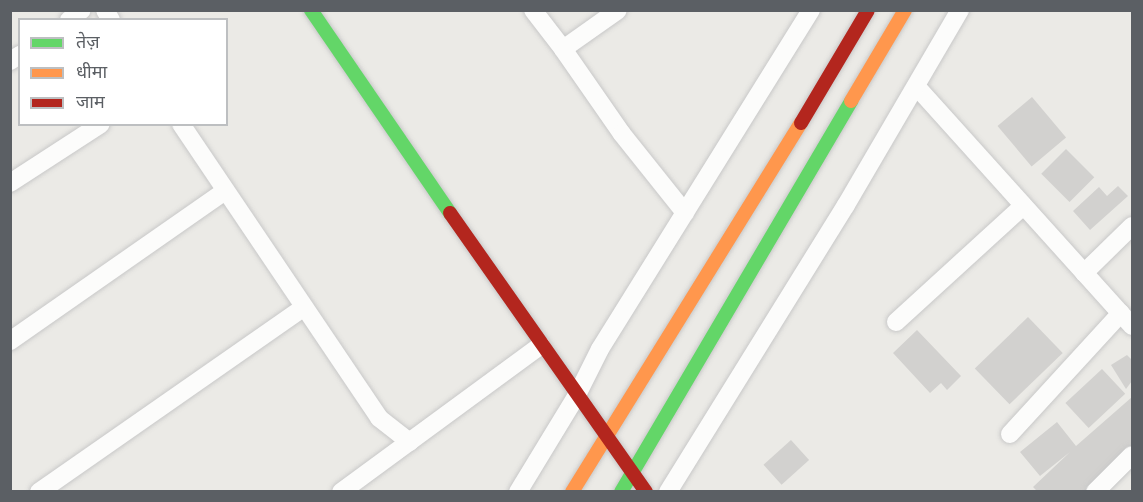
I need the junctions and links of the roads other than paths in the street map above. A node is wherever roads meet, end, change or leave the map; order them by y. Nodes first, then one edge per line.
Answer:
1 (311, 10) edge
2 (532, 10) edge
3 (618, 10) edge
4 (811, 10) edge
5 (868, 10) edge
6 (905, 10) edge
7 (960, 10) edge
8 (563, 49) junction
9 (916, 86) junction
10 (98, 126) edge
11 (182, 126) edge
12 (11, 184) edge
13 (225, 190) junction
14 (1023, 206) junction
15 (685, 213) junction
16 (1132, 226) edge
17 (1084, 273) junction
18 (303, 308) junction
19 (1127, 320) edge
20 (896, 322) dead end
21 (10, 341) edge
22 (541, 345) junction
23 (577, 396) junction
24 (1010, 434) dead end
25 (606, 436) junction
26 (410, 442) junction
27 (1132, 455) edge
28 (632, 474) junction
29 (39, 492) edge
30 (341, 492) edge
31 (518, 492) edge
32 (572, 492) edge
33 (621, 492) edge
34 (646, 492) edge
35 (668, 492) edge
36 (1095, 492) edge

1 - 22 street
2 - 8 street
3 - 8 street
4 - 15 street
5 - 25 street
6 - 28 street
7 - 9 street
8 - 15 street
9 - 14 street
9 - 35 street
10 - 12 street
11 - 13 street
13 - 18 street
13 - 21 street
14 - 17 street
14 - 20 street
15 - 23 street
16 - 17 street
17 - 19 street
18 - 26 street
18 - 29 street
19 - 24 street
22 - 23 street
22 - 26 street
23 - 25 street
23 - 31 street
25 - 28 street
25 - 32 street
26 - 30 street
27 - 36 street
28 - 33 street
28 - 34 street

